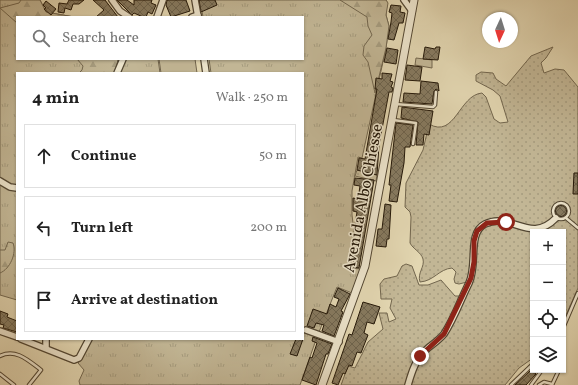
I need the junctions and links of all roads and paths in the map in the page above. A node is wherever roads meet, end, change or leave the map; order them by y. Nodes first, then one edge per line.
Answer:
1 (112, 0) edge
2 (162, 0) edge
3 (195, 0) edge
4 (404, 0) edge
5 (414, 0) edge
6 (412, 11) junction
7 (128, 16) edge
8 (157, 16) edge
9 (196, 16) edge
10 (123, 60) edge
11 (204, 60) edge
12 (117, 72) edge
13 (206, 72) edge
14 (436, 92) dead end
15 (395, 104) junction
16 (392, 120) junction
17 (413, 144) dead end
18 (0, 181) edge
19 (16, 188) edge
20 (556, 218) junction
21 (566, 218) junction
22 (578, 228) edge
23 (578, 293) edge
24 (566, 321) edge
25 (306, 330) dead end
26 (0, 331) edge
27 (16, 337) edge
28 (24, 340) edge
29 (46, 340) edge
30 (88, 340) edge
31 (339, 342) junction
32 (46, 348) junction
33 (0, 356) edge
34 (530, 367) edge
35 (540, 373) edge
36 (558, 373) edge
37 (0, 374) edge
38 (552, 384) edge
39 (14, 385) edge
40 (29, 385) edge
41 (322, 385) edge
42 (408, 385) edge
43 (512, 385) edge
44 (532, 385) edge
45 (539, 385) edge

1 - 7 street
2 - 8 street
3 - 9 street
4 - 6 street
5 - 6 street, Avenida Albo Chiesse
6 - 15 street, Avenida Albo Chiesse
10 - 12 street
11 - 13 street
14 - 15 lane
15 - 16 street, Avenida Albo Chiesse
16 - 17 lane
16 - 31 street, Avenida Albo Chiesse
18 - 19 street
20 - 21 lane
20 - 21 lane
20 - 42 street
21 - 22 lane
23 - 24 lane
25 - 31 street
26 - 27 street
28 - 32 street
29 - 32 street
30 - 32 street
31 - 41 street, Avenida Albo Chiesse
33 - 40 lane
34 - 43 lane
35 - 44 lane
36 - 38 lane
37 - 39 lane
38 - 45 lane

